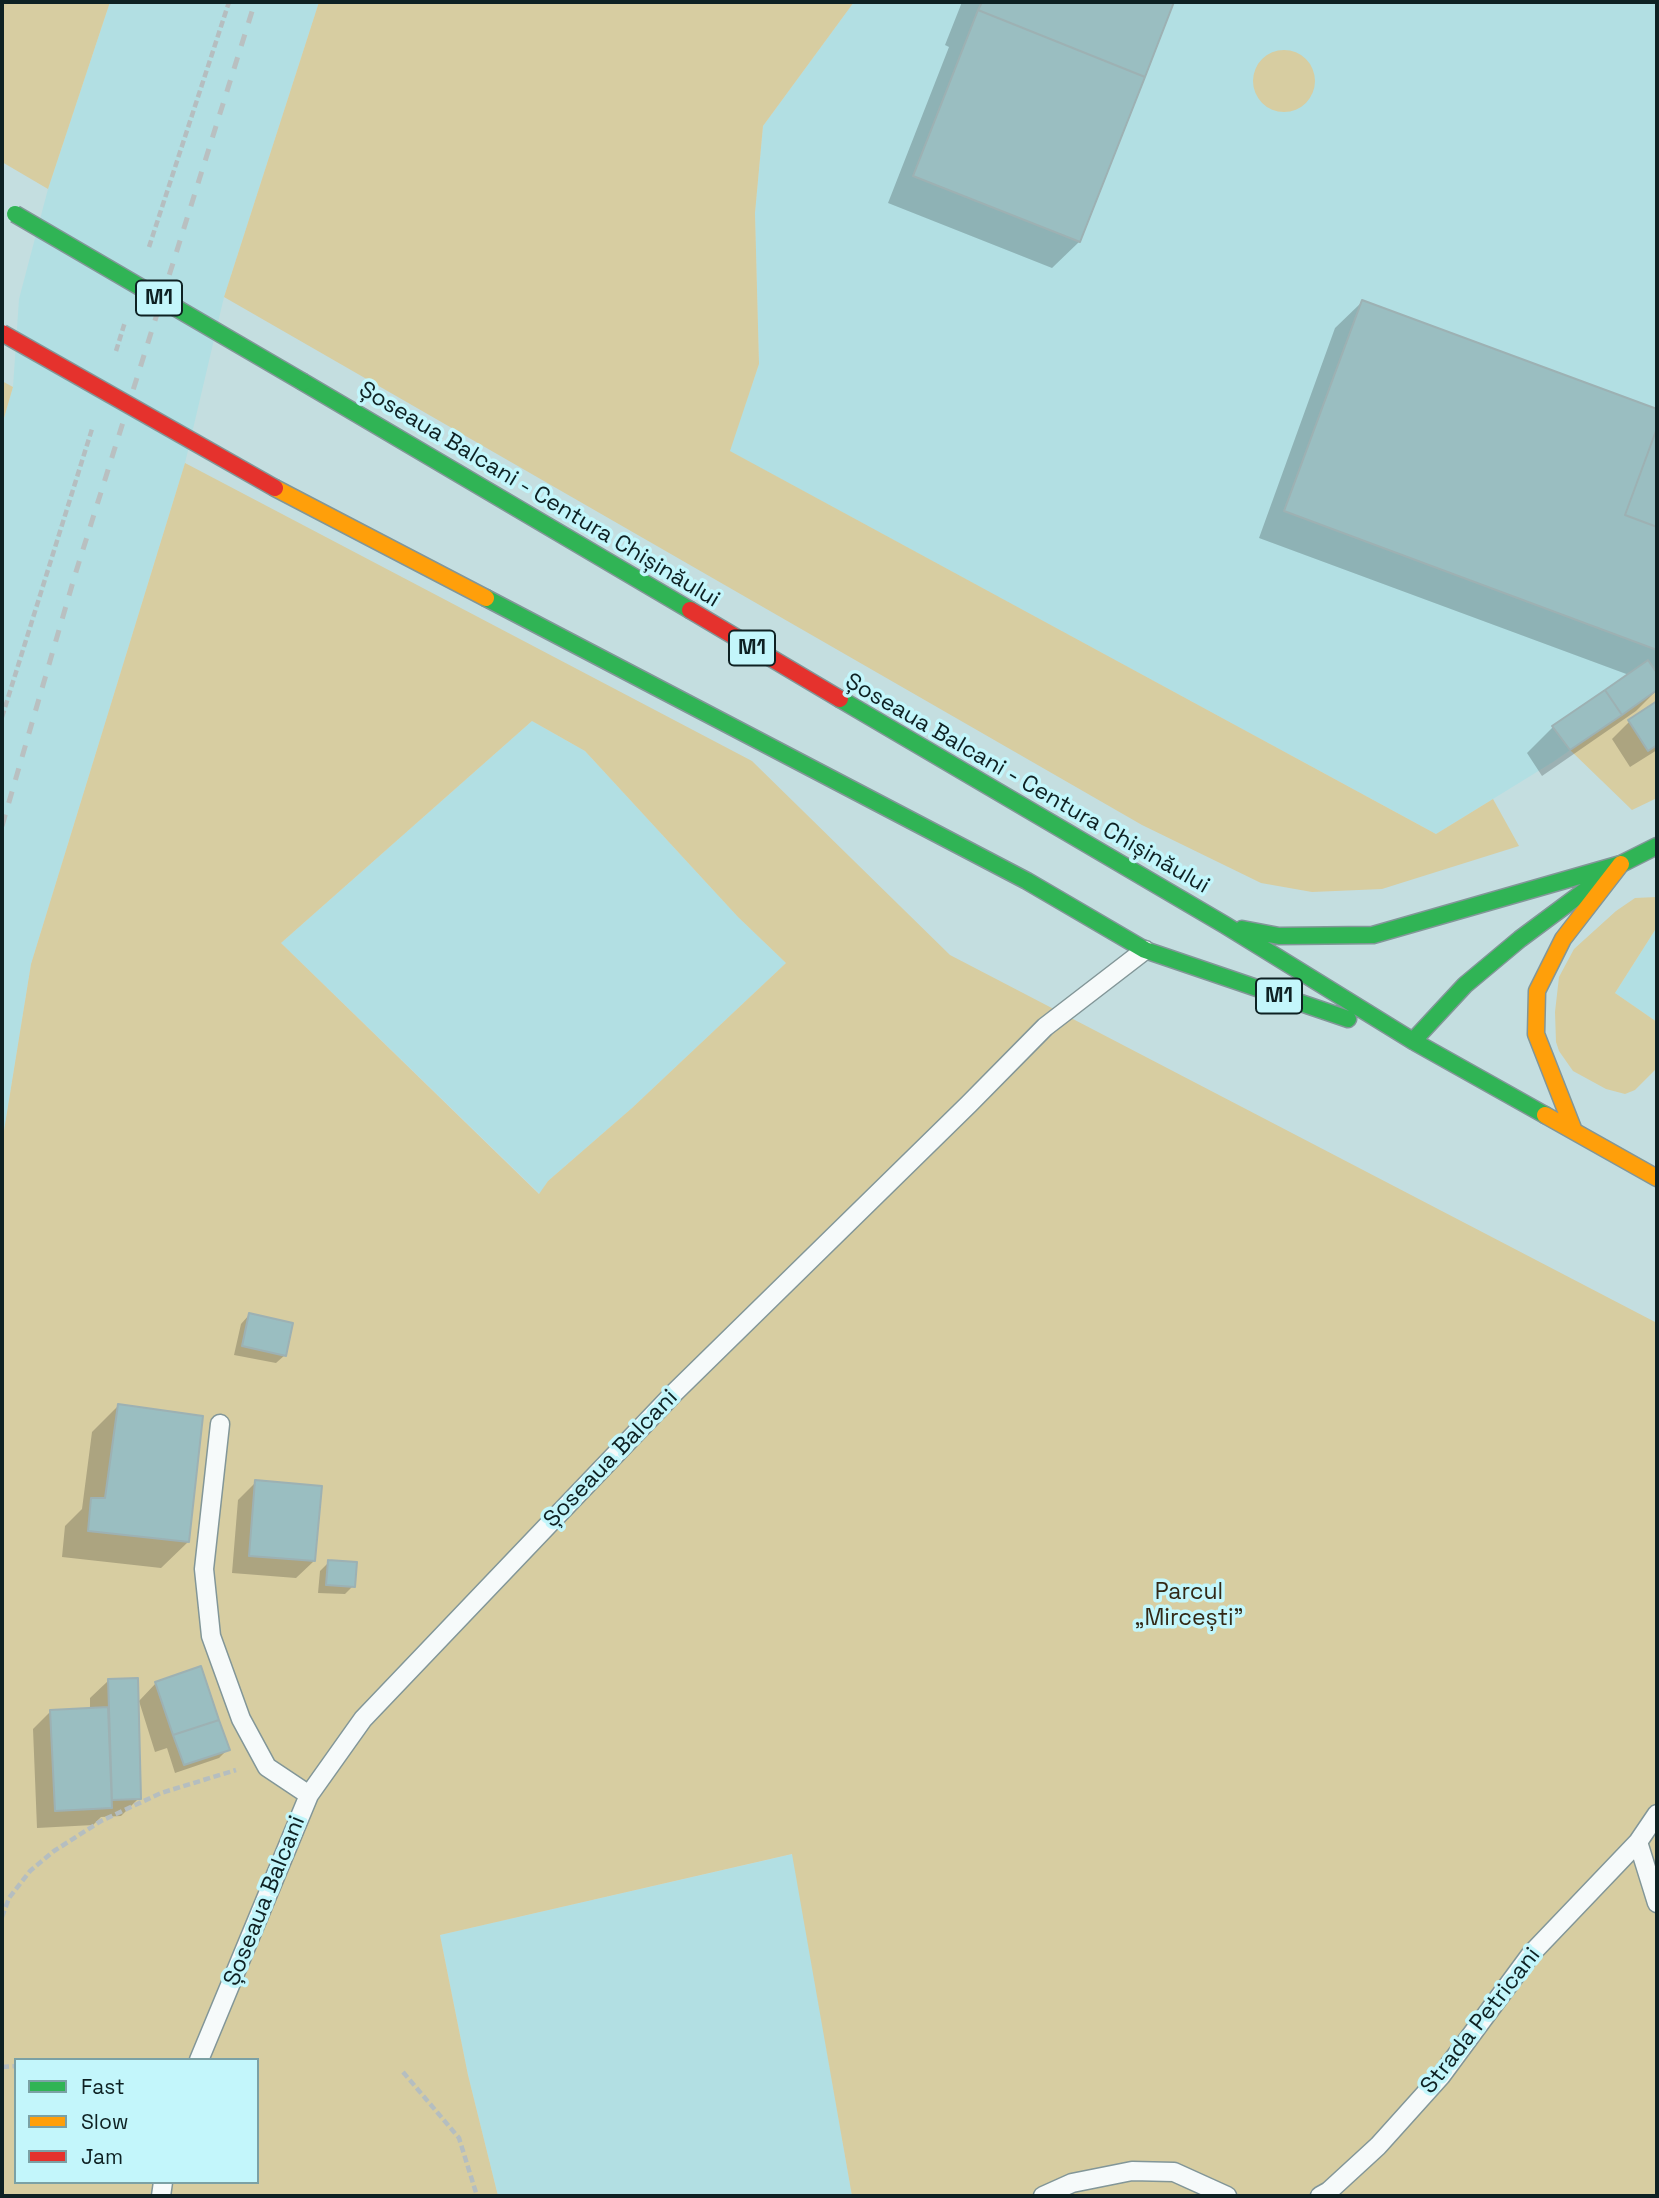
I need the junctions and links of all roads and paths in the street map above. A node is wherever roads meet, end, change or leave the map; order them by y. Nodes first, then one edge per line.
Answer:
1 (9, 210) edge
2 (2, 333) edge
3 (1657, 846) edge
4 (1621, 864) junction
5 (1225, 925) junction
6 (1145, 950) junction
7 (1413, 1041) junction
8 (1574, 1131) junction
9 (1657, 1178) edge
10 (219, 1424) dead end
11 (267, 1767) junction
12 (309, 1795) junction
13 (1657, 1814) edge
14 (1638, 1842) junction
15 (1657, 1903) edge
16 (2, 1917) edge
17 (200, 2058) edge
18 (403, 2072) dead end
19 (477, 2196) edge
20 (1043, 2196) edge
21 (1227, 2196) edge
22 (1320, 2196) edge

1 - 5 main road, Șoseaua Balcani - Centura Chișinăului / M1, bridge
2 - 6 main road, Șoseaua Balcani - Centura Chișinăului / M1, bridge
3 - 4 main road
4 - 5 main road
4 - 7 main road
4 - 8 main road
5 - 7 main road, Șoseaua Balcani - Centura Chișinăului / M1
6 - 7 main road, Șoseaua Balcani - Centura Chișinăului / M1
6 - 12 lane, Șoseaua Balcani
7 - 8 main road, Șoseaua Balcani - Centura Chișinăului / M1
8 - 9 main road, Șoseaua Balcani - Centura Chișinăului / M1
10 - 11 lane
11 - 12 lane
11 - 16 path
12 - 17 lane, Șoseaua Balcani
13 - 14 lane, Strada Petricani
14 - 15 lane
14 - 22 lane, Strada Petricani
18 - 19 path
20 - 21 lane

